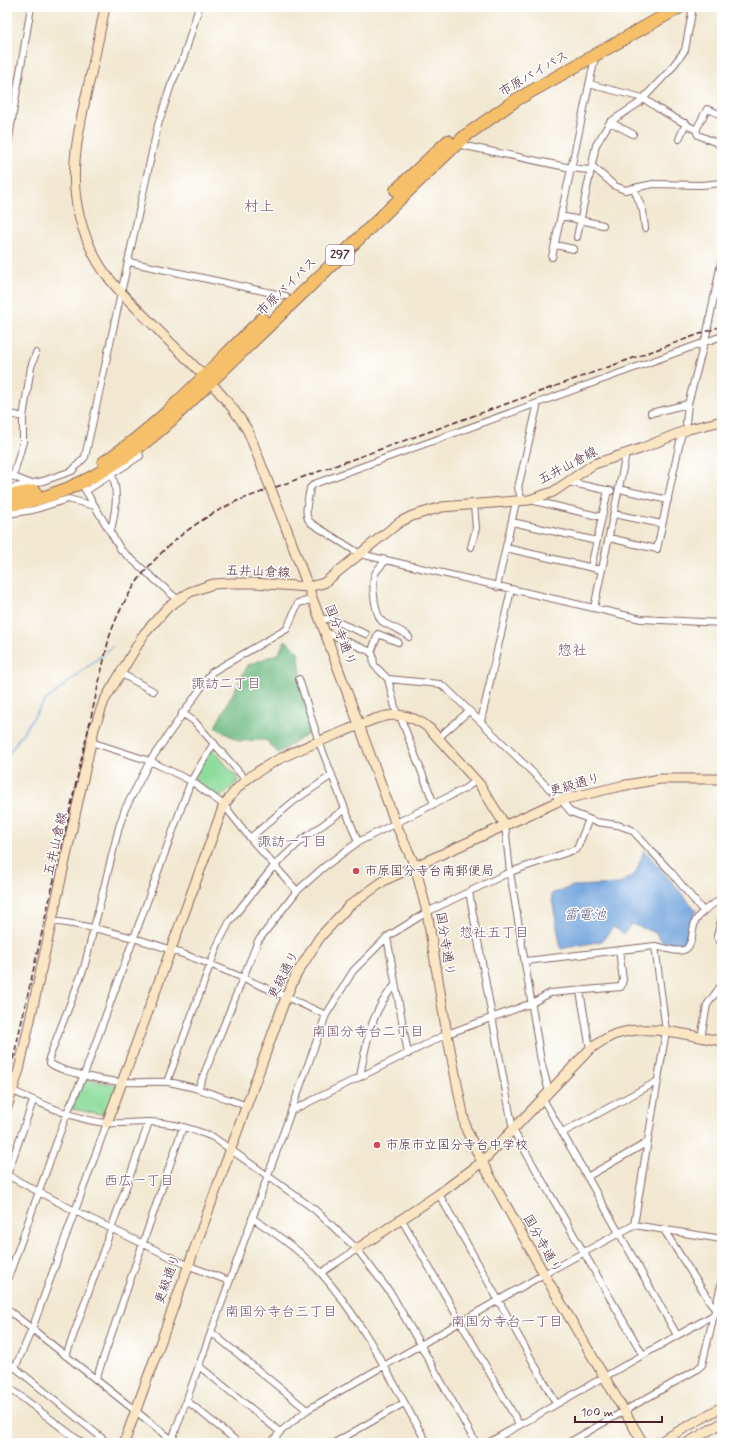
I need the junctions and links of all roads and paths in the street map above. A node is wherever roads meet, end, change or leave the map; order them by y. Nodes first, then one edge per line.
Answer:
1 (31, 7) edge
2 (106, 7) edge
3 (199, 7) edge
4 (667, 7) edge
5 (680, 7) edge
6 (693, 7) edge
7 (592, 57) junction
8 (590, 84) junction
9 (643, 98) junction
10 (722, 115) edge
11 (610, 122) junction
12 (686, 123) junction
13 (696, 130) junction
14 (633, 134) dead end
15 (679, 139) dead end
16 (456, 144) junction
17 (722, 145) edge
18 (7, 150) edge
19 (571, 168) junction
20 (591, 168) junction
21 (722, 183) edge
22 (634, 189) junction
23 (561, 216) junction
24 (581, 219) junction
25 (603, 225) dead end
26 (645, 228) dead end
27 (577, 237) dead end
28 (555, 245) junction
29 (574, 249) dead end
30 (552, 257) dead end
31 (722, 258) edge
32 (129, 262) junction
33 (121, 293) junction
34 (286, 296) junction
35 (722, 336) edge
36 (704, 342) junction
37 (36, 353) dead end
38 (206, 379) junction
39 (538, 403) junction
40 (688, 404) junction
41 (7, 413) edge
42 (651, 413) dead end
43 (23, 417) junction
44 (722, 421) edge
45 (686, 431) junction
46 (138, 449) junction
47 (626, 454) junction
48 (10, 475) edge
49 (112, 475) junction
50 (566, 482) junction
51 (31, 484) junction
52 (83, 487) junction
53 (7, 489) edge
54 (608, 490) junction
55 (619, 491) junction
56 (7, 496) edge
57 (668, 500) junction
58 (523, 501) junction
59 (7, 505) edge
60 (474, 505) junction
61 (95, 506) junction
62 (7, 514) edge
63 (614, 514) junction
64 (602, 517) junction
65 (512, 522) junction
66 (662, 524) junction
67 (111, 530) junction
68 (609, 538) junction
69 (597, 541) junction
70 (471, 547) dead end
71 (506, 548) junction
72 (360, 554) junction
73 (386, 560) junction
74 (591, 567) junction
75 (602, 570) junction
76 (308, 587) junction
77 (497, 587) junction
78 (511, 590) junction
79 (177, 599) junction
80 (312, 600) junction
81 (594, 608) junction
82 (320, 619) junction
83 (722, 623) edge
84 (325, 632) junction
85 (366, 634) dead end
86 (410, 637) dead end
87 (398, 642) dead end
88 (372, 653) junction
89 (120, 673) junction
90 (299, 679) dead end
91 (388, 679) junction
92 (153, 691) dead end
93 (469, 711) junction
94 (182, 713) junction
95 (399, 716) junction
96 (481, 721) junction
97 (359, 726) junction
98 (438, 738) junction
99 (92, 742) junction
100 (214, 742) junction
101 (319, 742) junction
102 (150, 761) junction
103 (332, 775) junction
104 (722, 779) edge
105 (246, 780) junction
106 (192, 781) junction
107 (476, 781) junction
108 (562, 800) junction
109 (434, 804) junction
110 (224, 805) junction
111 (345, 809) junction
112 (589, 819) junction
113 (395, 822) junction
114 (505, 825) junction
115 (250, 838) junction
116 (358, 842) junction
117 (274, 866) junction
118 (414, 866) junction
119 (510, 872) junction
120 (297, 891) junction
121 (469, 892) junction
122 (722, 899) edge
123 (703, 911) junction
124 (427, 912) junction
125 (722, 917) edge
126 (52, 921) junction
127 (94, 929) junction
128 (387, 937) junction
129 (134, 938) junction
130 (722, 944) edge
131 (655, 946) junction
132 (171, 950) junction
133 (619, 950) junction
134 (526, 961) junction
135 (210, 965) junction
136 (243, 979) junction
137 (722, 984) edge
138 (395, 985) junction
139 (580, 991) junction
140 (286, 996) junction
141 (532, 1003) junction
142 (326, 1015) junction
143 (492, 1018) junction
144 (666, 1031) junction
145 (447, 1034) junction
146 (701, 1038) junction
147 (722, 1042) edge
148 (590, 1049) junction
149 (408, 1054) junction
150 (84, 1075) junction
151 (360, 1077) junction
152 (658, 1081) junction
153 (122, 1082) junction
154 (167, 1082) junction
155 (198, 1089) junction
156 (13, 1091) junction
157 (546, 1096) junction
158 (33, 1101) junction
159 (247, 1106) junction
160 (7, 1107) edge
161 (291, 1110) junction
162 (67, 1113) junction
163 (149, 1122) junction
164 (107, 1123) junction
165 (183, 1127) junction
166 (513, 1130) junction
167 (562, 1133) junction
168 (648, 1142) junction
169 (230, 1151) junction
170 (482, 1162) junction
171 (7, 1175) edge
172 (587, 1176) junction
173 (267, 1177) junction
174 (40, 1192) junction
175 (439, 1194) junction
176 (75, 1211) junction
177 (252, 1218) junction
178 (402, 1220) junction
179 (634, 1225) junction
180 (111, 1228) junction
181 (664, 1230) junction
182 (620, 1233) junction
183 (722, 1239) edge
184 (143, 1244) junction
185 (357, 1249) junction
186 (584, 1252) junction
187 (187, 1265) junction
188 (321, 1273) junction
189 (544, 1274) junction
190 (229, 1281) junction
191 (722, 1281) edge
192 (7, 1282) edge
193 (498, 1300) junction
194 (7, 1309) edge
195 (715, 1312) junction
196 (460, 1322) junction
197 (32, 1329) junction
198 (211, 1332) junction
199 (677, 1335) junction
200 (420, 1345) junction
201 (643, 1355) junction
202 (66, 1356) junction
203 (7, 1361) edge
204 (198, 1366) junction
205 (383, 1366) junction
206 (15, 1368) junction
207 (605, 1376) junction
208 (96, 1379) junction
209 (7, 1386) edge
210 (186, 1400) junction
211 (404, 1403) junction
212 (556, 1403) junction
213 (722, 1407) edge
214 (135, 1409) junction
215 (307, 1410) junction
216 (626, 1411) junction
217 (722, 1423) edge
218 (519, 1424) junction
219 (280, 1432) junction
220 (7, 1440) edge
221 (174, 1441) edge
222 (426, 1441) edge
223 (11, 1443) edge
224 (82, 1443) edge
225 (108, 1443) edge
226 (124, 1443) edge
227 (239, 1443) edge
228 (271, 1443) edge
229 (334, 1443) edge
230 (417, 1443) edge
231 (476, 1443) edge
232 (488, 1443) edge
233 (568, 1443) edge
234 (643, 1443) edge
235 (658, 1443) edge
236 (687, 1443) edge

1 - 18 street
2 - 33 street, 国分寺通り
3 - 32 street
4 - 34 highway, 市原バイパス / 297
5 - 7 highway, 市原バイパス / 297
6 - 9 street
7 - 8 street
7 - 16 highway, 市原バイパス / 297
8 - 9 street
8 - 19 street
9 - 11 street
9 - 12 street
10 - 13 street
11 - 14 street
11 - 20 street
12 - 13 street
12 - 15 street
13 - 17 street
16 - 19 street
16 - 38 highway, 市原バイパス / 297
19 - 20 street
19 - 23 street
20 - 22 street
20 - 24 street
21 - 22 street
22 - 26 street
23 - 24 street
23 - 28 street
24 - 25 street
24 - 27 street
28 - 29 street
28 - 30 street
31 - 36 street
32 - 33 street
32 - 34 street
33 - 38 street, 国分寺通り
33 - 51 street
34 - 38 highway, 市原バイパス / 297
35 - 36 street
36 - 39 street
36 - 40 street
37 - 43 street
38 - 46 highway, 市原バイパス / 297
38 - 56 highway, 市原バイパス / 297
38 - 76 street, 国分寺通り, bridge
39 - 58 street
39 - 72 street
40 - 42 street
40 - 45 street
41 - 43 street
43 - 48 street
44 - 45 street, 五井山倉線
45 - 47 street, 五井山倉線
45 - 57 street
46 - 49 street
46 - 52 highway, 市原バイパス / 297
47 - 50 street, 五井山倉線
47 - 55 street
48 - 51 street
49 - 52 street
49 - 67 street
50 - 54 street
50 - 58 street, 五井山倉線
51 - 53 street
52 - 59 highway, 市原バイパス / 297
52 - 61 street
54 - 55 street
54 - 64 street
55 - 57 street
55 - 63 street
57 - 66 street
58 - 60 street, 五井山倉線
58 - 64 street
58 - 65 street
60 - 70 street
60 - 72 street, 五井山倉線
61 - 62 street
61 - 67 street
63 - 66 street
63 - 68 street
64 - 69 street
65 - 69 street
65 - 71 street
66 - 68 street
67 - 79 street
68 - 75 street
69 - 74 street
71 - 74 street
71 - 77 street
72 - 73 street
72 - 76 street, 五井山倉線
73 - 77 street
73 - 86 street
74 - 75 street
75 - 81 street
76 - 79 street, 五井山倉線
76 - 80 street, 国分寺通り
77 - 78 street
78 - 81 street
78 - 96 street
79 - 89 street, 五井山倉線
80 - 82 street, 国分寺通り
80 - 94 street
81 - 83 street
82 - 84 street, 国分寺通り
82 - 85 street
84 - 88 street
84 - 97 street, 国分寺通り
87 - 88 street
88 - 91 street
89 - 92 street
89 - 99 street, 五井山倉線
90 - 101 street
91 - 93 street
91 - 95 street
93 - 96 street
93 - 98 street
94 - 100 street
94 - 102 street
95 - 97 street
95 - 98 street
95 - 109 street
96 - 108 street
97 - 101 street
97 - 113 street, 国分寺通り
98 - 107 street
99 - 102 street
99 - 126 street, 五井山倉線
100 - 105 street
100 - 106 street
101 - 103 street
101 - 105 street
102 - 106 street
102 - 127 street
103 - 111 street
103 - 115 street
104 - 108 street, 更級通り
105 - 110 street
106 - 110 street
106 - 129 street
107 - 109 street
107 - 114 street
108 - 112 street
108 - 114 street, 更級通り
109 - 113 street
110 - 115 street
110 - 132 street
111 - 116 street
111 - 117 street
112 - 119 street
112 - 123 street
113 - 116 street
113 - 118 street, 国分寺通り
114 - 118 street, 更級通り
114 - 119 street
115 - 117 street
116 - 120 street
117 - 120 street
117 - 135 street
118 - 124 street, 国分寺通り
118 - 140 street, 更級通り
119 - 121 street
119 - 134 street
120 - 136 street
121 - 124 street
121 - 143 street
122 - 123 street
123 - 131 street
124 - 128 street
124 - 145 street, 国分寺通り
125 - 130 street
126 - 127 street
126 - 156 street, 五井山倉線
127 - 129 street
127 - 150 street
128 - 138 street
128 - 142 street
129 - 132 street
129 - 150 street
131 - 133 street
131 - 144 street
132 - 135 street
132 - 153 street
133 - 134 street
133 - 139 street
134 - 141 street
135 - 136 street
135 - 154 street
136 - 140 street
136 - 155 street
137 - 146 street
138 - 149 street
138 - 151 street
139 - 141 street
139 - 148 street
140 - 142 street
140 - 159 street, 更級通り
141 - 143 street
141 - 157 street
142 - 161 street
143 - 145 street
143 - 166 street
144 - 146 street
144 - 148 street
144 - 152 street
145 - 149 street
145 - 170 street, 国分寺通り
146 - 147 street
148 - 157 street
149 - 151 street
150 - 153 street
150 - 162 street
151 - 161 street
152 - 167 street
152 - 168 street
153 - 154 street
153 - 164 street
154 - 155 street
155 - 159 street
156 - 158 street
156 - 160 street, 五井山倉線
157 - 166 street
157 - 167 street
158 - 162 street
158 - 171 street
159 - 169 street, 更級通り
161 - 173 street
162 - 164 street
162 - 174 street
163 - 164 street
163 - 165 street
163 - 180 street
164 - 176 street
165 - 169 street
165 - 184 street
166 - 170 street
166 - 186 street
167 - 172 street
168 - 172 street
168 - 179 street
169 - 173 street
169 - 187 street, 更級通り
170 - 175 street
170 - 189 street, 国分寺通り
171 - 174 street
172 - 182 street
173 - 177 street
173 - 185 street
174 - 176 street
174 - 192 street
175 - 178 street
175 - 193 street
176 - 180 street
176 - 197 street
177 - 188 street
177 - 190 street
178 - 185 street
178 - 196 street
179 - 181 street
179 - 182 street
180 - 184 street
180 - 202 street
181 - 183 street
181 - 195 street
182 - 186 street
182 - 199 street
184 - 187 street
184 - 208 street
185 - 188 street
185 - 200 street
186 - 189 street
186 - 201 street
187 - 190 street
187 - 214 street, 更級通り
188 - 205 street
189 - 193 street
189 - 207 street, 国分寺通り
190 - 198 street
191 - 195 street
193 - 196 street
193 - 212 street
194 - 197 street
195 - 199 street
195 - 216 street
196 - 200 street
196 - 218 street
197 - 202 street
197 - 206 street
198 - 204 street
198 - 215 street
199 - 201 street
200 - 205 street
200 - 231 street
201 - 207 street
202 - 208 street
203 - 206 street
204 - 210 street
204 - 219 street
205 - 211 street
205 - 215 street
206 - 225 street
207 - 212 street
207 - 216 street, 国分寺通り
208 - 214 street
209 - 224 street
210 - 221 street
210 - 227 street
211 - 222 street
211 - 229 street
212 - 218 street
213 - 235 street
214 - 221 street
214 - 226 street, 更級通り
215 - 219 street
216 - 233 street
216 - 234 street, 国分寺通り
217 - 236 street
218 - 232 street
219 - 228 street
220 - 223 street
222 - 230 street

